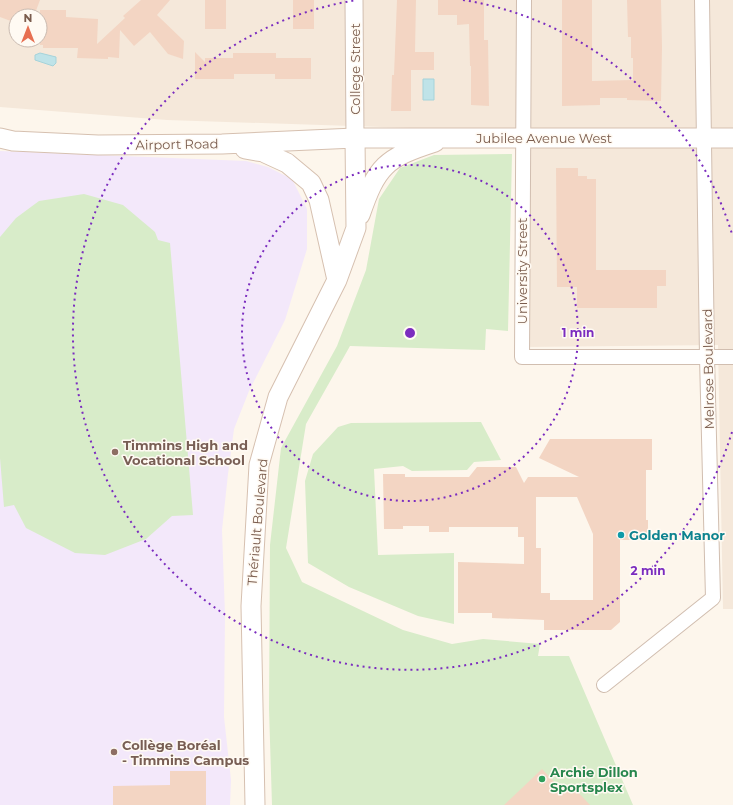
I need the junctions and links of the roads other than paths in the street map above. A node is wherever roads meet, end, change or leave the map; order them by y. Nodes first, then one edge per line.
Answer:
1 (354, 0) edge
2 (524, 0) edge
3 (702, 0) edge
4 (451, 137) junction
5 (0, 138) edge
6 (355, 138) junction
7 (522, 138) junction
8 (704, 138) junction
9 (733, 138) edge
10 (222, 144) junction
11 (356, 228) junction
12 (337, 280) junction
13 (707, 357) junction
14 (733, 358) edge
15 (604, 685) dead end
16 (255, 805) edge

1 - 6 street, College Street
2 - 7 street, University Street
3 - 8 street, Melrose Boulevard
4 - 6 main road, Jubilee Avenue West
4 - 7 main road, Jubilee Avenue West
4 - 11 main road
5 - 10 main road, Airport Road
6 - 10 main road, Airport Road
6 - 11 main road, Thériault Boulevard
7 - 8 main road, Jubilee Avenue West
7 - 13 street, University Street
8 - 9 main road, Jubilee Avenue West
8 - 13 street, Melrose Boulevard
10 - 12 main road
11 - 12 main road, Thériault Boulevard
12 - 16 main road, Thériault Boulevard
13 - 14 street
13 - 15 street, Melrose Boulevard

